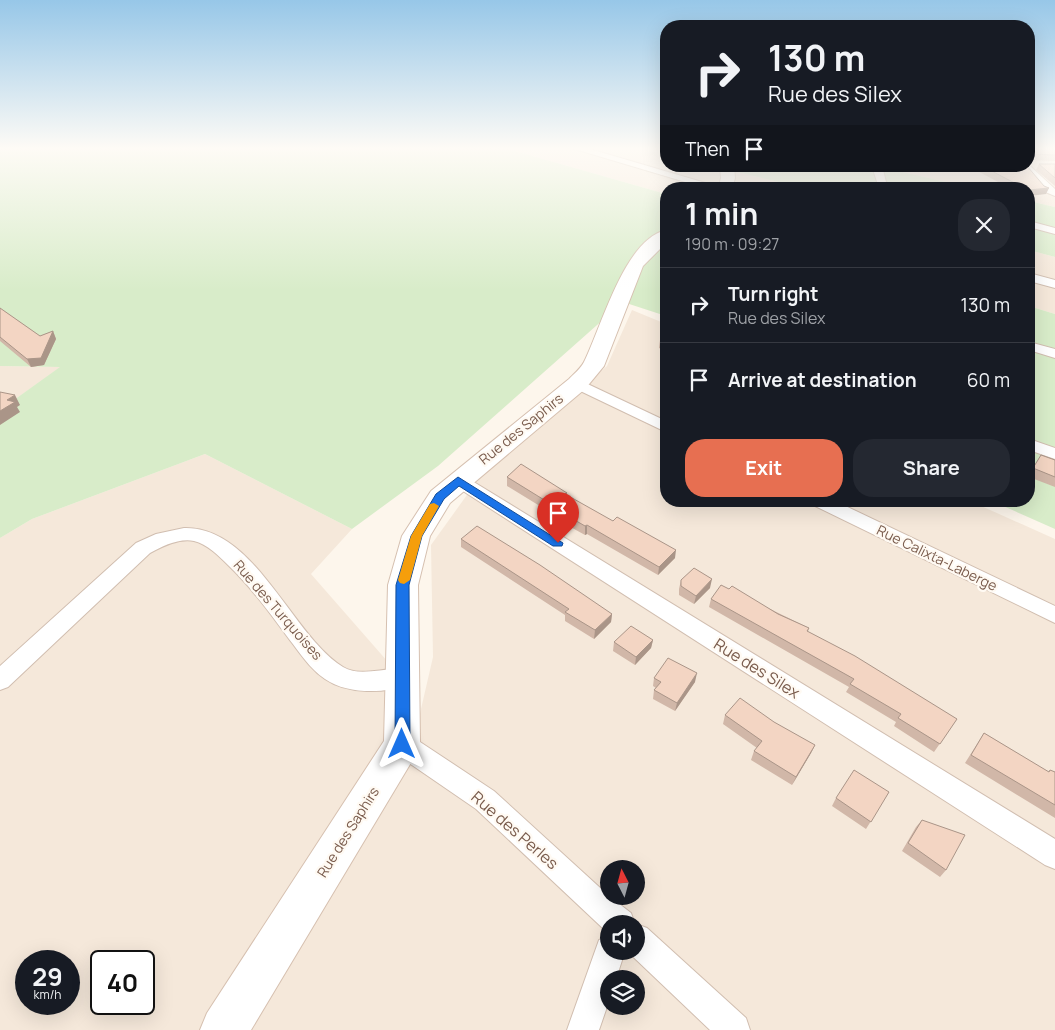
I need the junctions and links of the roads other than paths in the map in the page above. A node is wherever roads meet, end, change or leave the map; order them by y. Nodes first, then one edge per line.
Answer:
1 (1035, 226) edge
2 (1055, 231) edge
3 (660, 240) edge
4 (1035, 279) edge
5 (1055, 284) edge
6 (1035, 348) edge
7 (1055, 354) edge
8 (577, 384) junction
9 (660, 424) edge
10 (1035, 446) edge
11 (1055, 454) edge
12 (458, 480) junction
13 (831, 507) edge
14 (1055, 615) edge
15 (402, 678) junction
16 (0, 680) edge
17 (402, 744) junction
18 (1055, 855) edge
19 (609, 915) edge
20 (645, 947) edge
21 (607, 960) edge
22 (224, 1030) edge
23 (582, 1030) edge
24 (734, 1030) edge

1 - 2 street
3 - 8 street, Rue des Saphirs
4 - 5 street
6 - 7 street
8 - 9 street
8 - 12 street, Rue des Saphirs
10 - 11 street
12 - 15 street, Rue des Saphirs
12 - 18 street, Rue des Silex
13 - 14 street, Rue Calixta-Laberge
15 - 16 street, Rue des Turquoises
15 - 17 street, Rue des Saphirs
17 - 19 street, Rue des Perles
17 - 22 street, Rue des Saphirs
20 - 24 street
21 - 23 street

